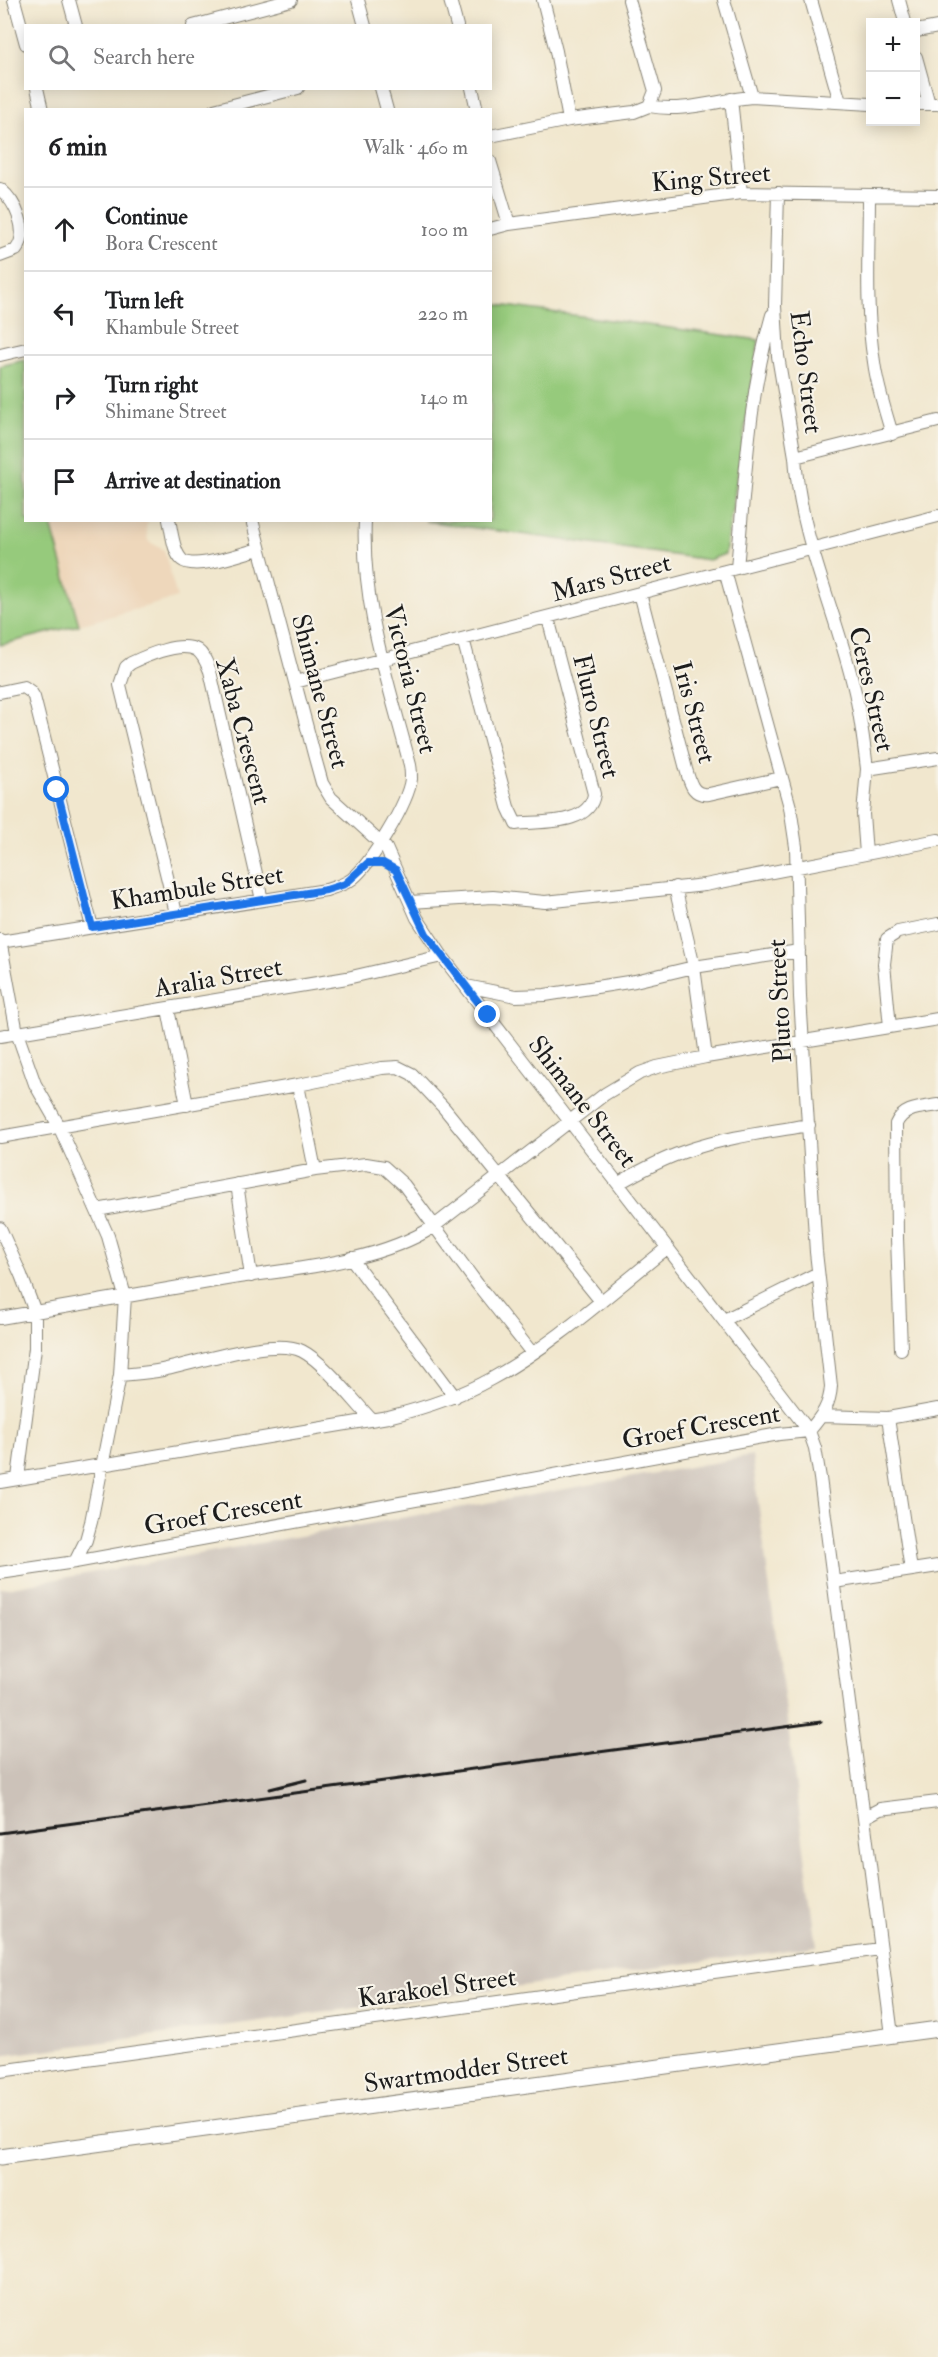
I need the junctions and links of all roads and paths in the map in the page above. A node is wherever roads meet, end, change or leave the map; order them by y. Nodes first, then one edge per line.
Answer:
1 (14, 0) edge
2 (69, 0) edge
3 (291, 0) edge
4 (358, 0) edge
5 (450, 0) edge
6 (543, 0) edge
7 (629, 0) edge
8 (724, 0) edge
9 (811, 0) edge
10 (899, 0) edge
11 (904, 18) edge
12 (75, 24) edge
13 (201, 24) edge
14 (364, 24) edge
15 (456, 24) edge
16 (938, 27) edge
17 (920, 31) edge
18 (24, 37) edge
19 (920, 70) edge
20 (37, 90) edge
21 (290, 90) edge
22 (382, 90) edge
23 (472, 90) edge
24 (752, 97) junction
25 (731, 99) junction
26 (840, 102) junction
27 (866, 104) edge
28 (933, 104) edge
29 (649, 106) junction
30 (42, 108) edge
31 (222, 108) edge
32 (386, 108) edge
33 (477, 108) edge
34 (569, 120) junction
35 (492, 136) edge
36 (492, 168) edge
37 (0, 189) edge
38 (741, 193) junction
39 (778, 193) junction
40 (938, 195) edge
41 (869, 196) junction
42 (509, 224) junction
43 (492, 228) edge
44 (0, 256) edge
45 (775, 306) junction
46 (24, 349) edge
47 (0, 355) edge
48 (938, 421) edge
49 (892, 434) junction
50 (795, 457) junction
51 (938, 516) edge
52 (170, 522) edge
53 (252, 522) edge
54 (365, 522) edge
55 (259, 549) junction
56 (812, 550) junction
57 (731, 569) junction
58 (640, 593) junction
59 (548, 618) junction
60 (463, 639) junction
61 (381, 661) junction
62 (295, 682) junction
63 (0, 692) edge
64 (938, 758) edge
65 (867, 769) junction
66 (781, 778) junction
67 (938, 840) edge
68 (381, 842) junction
69 (866, 854) junction
70 (368, 863) junction
71 (797, 867) junction
72 (396, 870) junction
73 (675, 887) junction
74 (262, 900) junction
75 (410, 902) junction
76 (176, 913) junction
77 (938, 924) edge
78 (92, 927) junction
79 (0, 941) edge
80 (799, 951) junction
81 (442, 956) junction
82 (694, 967) junction
83 (466, 986) junction
84 (168, 1009) junction
85 (938, 1019) edge
86 (890, 1027) junction
87 (17, 1033) junction
88 (0, 1036) edge
89 (803, 1042) junction
90 (706, 1057) junction
91 (298, 1085) junction
92 (187, 1104) junction
93 (938, 1105) edge
94 (570, 1120) junction
95 (809, 1125) junction
96 (59, 1126) junction
97 (0, 1137) edge
98 (315, 1170) junction
99 (499, 1174) junction
100 (619, 1183) junction
101 (237, 1184) junction
102 (97, 1209) junction
103 (433, 1227) junction
104 (0, 1228) edge
105 (667, 1248) junction
106 (351, 1258) junction
107 (818, 1274) junction
108 (250, 1276) junction
109 (125, 1296) junction
110 (600, 1300) junction
111 (35, 1312) junction
112 (0, 1318) edge
113 (724, 1320) junction
114 (901, 1349) dead end
115 (532, 1353) junction
116 (120, 1375) junction
117 (455, 1397) junction
118 (938, 1409) edge
119 (822, 1416) junction
120 (888, 1418) junction
121 (371, 1419) junction
122 (809, 1431) junction
123 (102, 1465) junction
124 (18, 1478) junction
125 (0, 1482) edge
126 (75, 1562) junction
127 (938, 1566) edge
128 (911, 1570) junction
129 (0, 1573) edge
130 (834, 1582) junction
131 (938, 1802) edge
132 (864, 1817) junction
133 (880, 1949) junction
134 (938, 2029) edge
135 (892, 2035) junction
136 (0, 2071) edge
137 (0, 2157) edge

1 - 18 street
2 - 12 street
3 - 13 street
4 - 14 street
5 - 15 street
6 - 34 street
7 - 29 street
8 - 24 street
9 - 26 street
10 - 11 street
16 - 17 street
19 - 28 street
20 - 30 street
21 - 31 street
22 - 32 street
23 - 33 street
24 - 25 street
24 - 26 street
25 - 29 street
25 - 38 street
26 - 27 street
29 - 34 street
34 - 35 street
36 - 42 street
37 - 44 street
38 - 39 street, King Street
38 - 42 street, King Street
39 - 41 street, King Street
39 - 45 street, Echo Street
40 - 41 street, King Street
41 - 49 street
42 - 43 street, King Street
45 - 50 street, Echo Street
45 - 57 street
46 - 47 street
48 - 49 street, Echo Street
49 - 50 street, Echo Street
50 - 56 street, Ceres Street
51 - 56 street, Mars Street
52 - 55 street
53 - 55 street, Shimane Street
54 - 61 street, Victoria Street
55 - 62 street, Shimane Street
56 - 57 street, Mars Street
56 - 65 street, Ceres Street
57 - 58 street, Mars Street
57 - 66 street, Pluto Street
58 - 59 street, Mars Street
58 - 66 street, Iris Street
59 - 60 street, Mars Street
59 - 60 street, Fluro Street
60 - 61 street, Mars Street
61 - 62 street, Mars Street
61 - 68 street, Victoria Street
62 - 68 street, Shimane Street
63 - 78 street
64 - 65 street, Ceres Street
65 - 69 street
66 - 71 street, Pluto Street
67 - 69 street
68 - 70 street, Khambule Street
68 - 72 street, Shimane Street
69 - 71 street
70 - 72 street
70 - 74 street, Khambule Street
71 - 73 street
71 - 80 street, Pluto Street
72 - 75 street, Shimane Street
73 - 75 street
73 - 82 street
74 - 76 street, Khambule Street
74 - 76 street, Xaba Crescent
75 - 81 street, Shimane Street
76 - 78 street, Khambule Street
77 - 86 street
78 - 79 street, Khambule Street
79 - 87 street
80 - 82 street
80 - 89 street, Pluto Street
81 - 83 street, Shimane Street
81 - 84 street, Aralia Street
82 - 83 street
82 - 90 street
83 - 94 street, Shimane Street
84 - 87 street, Aralia Street
84 - 92 street
85 - 86 street
86 - 89 street
87 - 88 street, Aralia Street
87 - 96 street
89 - 90 street
89 - 95 street, Pluto Street
90 - 94 street
91 - 92 street
91 - 98 street
91 - 99 street
92 - 96 street
93 - 114 street
94 - 99 street
94 - 100 street, Shimane Street
95 - 100 street
95 - 107 street, Pluto Street
96 - 97 street
96 - 102 street
98 - 101 street
98 - 103 street
99 - 103 street
99 - 110 street
100 - 105 street, Shimane Street
101 - 102 street
101 - 108 street
102 - 109 street
103 - 106 street
103 - 115 street
104 - 111 street
105 - 110 street
105 - 113 street, Shimane Street
106 - 108 street
106 - 117 street
107 - 113 street
107 - 119 street, Pluto Street
108 - 109 street
109 - 111 street
109 - 116 street
110 - 115 street
111 - 112 street
111 - 124 street
113 - 122 street, Shimane Street
115 - 117 street
116 - 121 street
116 - 123 street
117 - 121 street
118 - 120 street
119 - 120 street
119 - 122 street, Pluto Street
120 - 128 street
121 - 123 street
122 - 126 street, Groef Crescent
122 - 130 street, Groef Crescent
123 - 124 street
123 - 126 street
124 - 125 street
126 - 129 street, Groef Crescent
127 - 128 street
128 - 130 street
130 - 132 street, Groef Crescent
131 - 132 street
132 - 133 street, Groef Crescent
133 - 135 street, Groef Crescent
133 - 136 street, Karakoel Street
134 - 135 main road, Swartmodder Street
135 - 137 main road, Swartmodder Street

